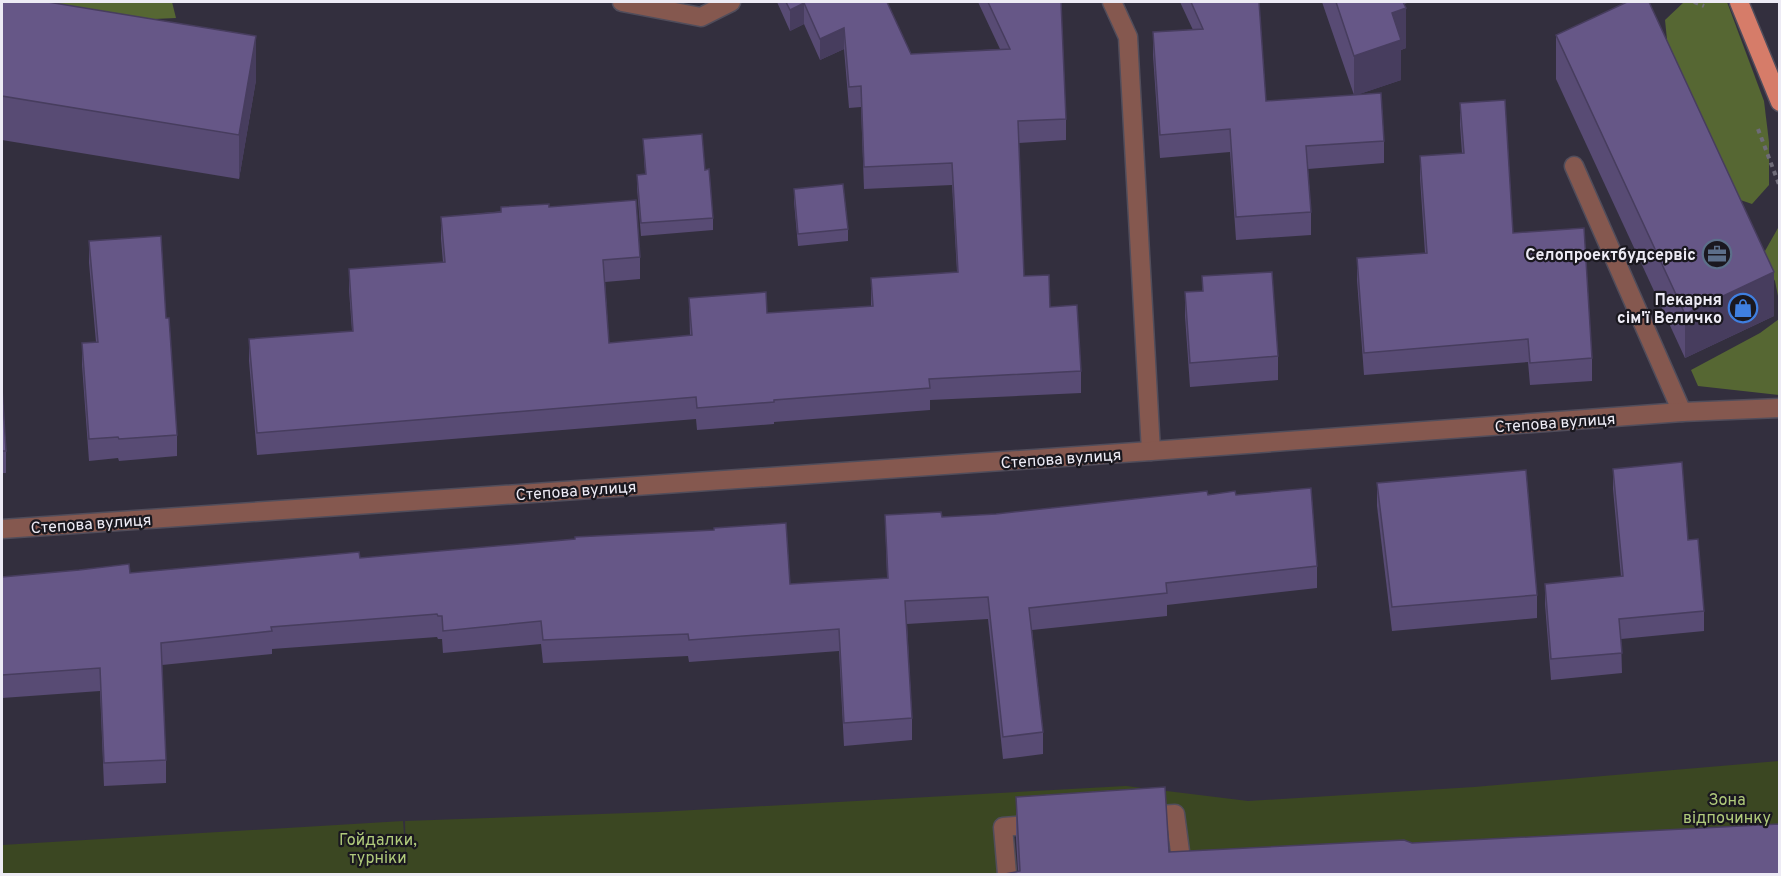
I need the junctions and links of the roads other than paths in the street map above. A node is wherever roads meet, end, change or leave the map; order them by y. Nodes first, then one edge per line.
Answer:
1 (622, 2) edge
2 (731, 2) edge
3 (1112, 2) edge
4 (1739, 2) edge
5 (1779, 102) edge
6 (1574, 166) dead end
7 (1779, 408) edge
8 (1682, 412) junction
9 (1151, 452) junction
10 (2, 529) edge
11 (1130, 817) edge
12 (1061, 822) edge
13 (1006, 874) edge
14 (1183, 874) edge

1 - 2 street
3 - 9 street
4 - 5 main road
6 - 8 street
7 - 8 street, Степова вулиця
8 - 9 street, Степова вулиця
9 - 10 street, Степова вулиця
11 - 14 street
12 - 13 street

